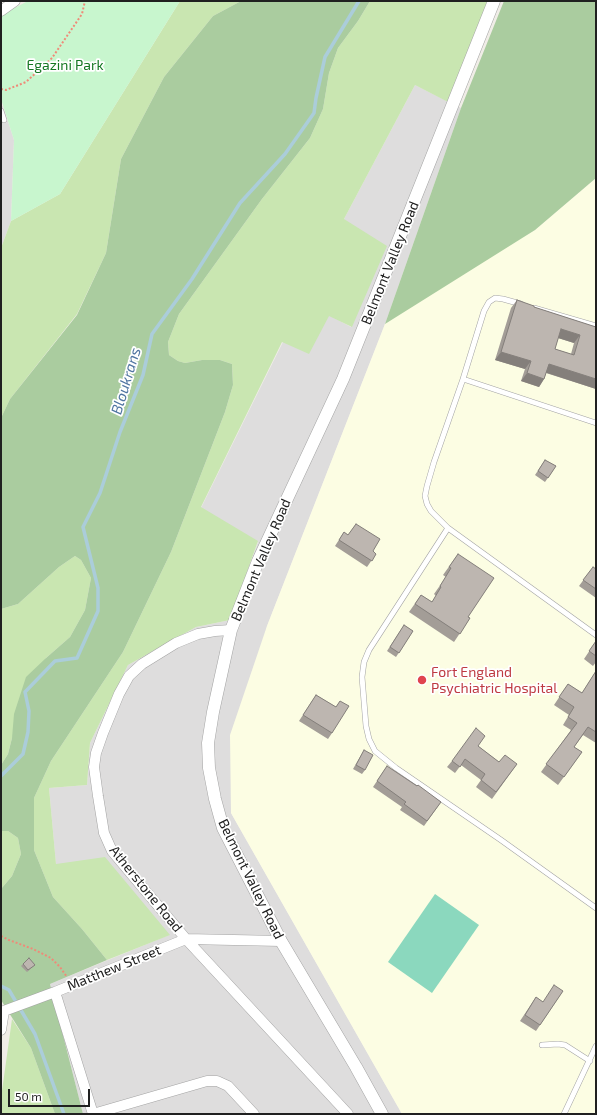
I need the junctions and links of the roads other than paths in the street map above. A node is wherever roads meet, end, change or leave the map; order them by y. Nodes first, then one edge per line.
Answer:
1 (15, 1) edge
2 (494, 1) edge
3 (1, 11) edge
4 (1, 111) edge
5 (4, 120) dead end
6 (525, 305) edge
7 (532, 307) edge
8 (596, 326) edge
9 (463, 379) junction
10 (596, 423) edge
11 (448, 528) junction
12 (232, 630) junction
13 (596, 635) edge
14 (596, 908) edge
15 (186, 939) junction
16 (281, 941) junction
17 (55, 992) junction
18 (9, 1009) edge
19 (1, 1030) edge
20 (542, 1045) dead end
21 (596, 1046) edge
22 (590, 1061) junction
23 (93, 1114) edge
24 (254, 1114) edge
25 (348, 1114) edge
26 (382, 1114) edge
27 (564, 1114) edge

1 - 3 street
2 - 12 street, Belmont Valley Road
4 - 5 lane
6 - 9 lane
7 - 8 lane
9 - 10 lane
9 - 11 lane
11 - 13 lane
11 - 14 lane
12 - 15 street, Atherstone Road
12 - 16 street, Belmont Valley Road
15 - 16 street, Matthew Street
15 - 17 street, Matthew Street
15 - 25 street, Atherstone Road
16 - 26 street, Belmont Valley Road
17 - 18 street, Matthew Street
17 - 23 street
18 - 19 street
20 - 22 lane
21 - 22 lane
22 - 27 lane
23 - 24 street

